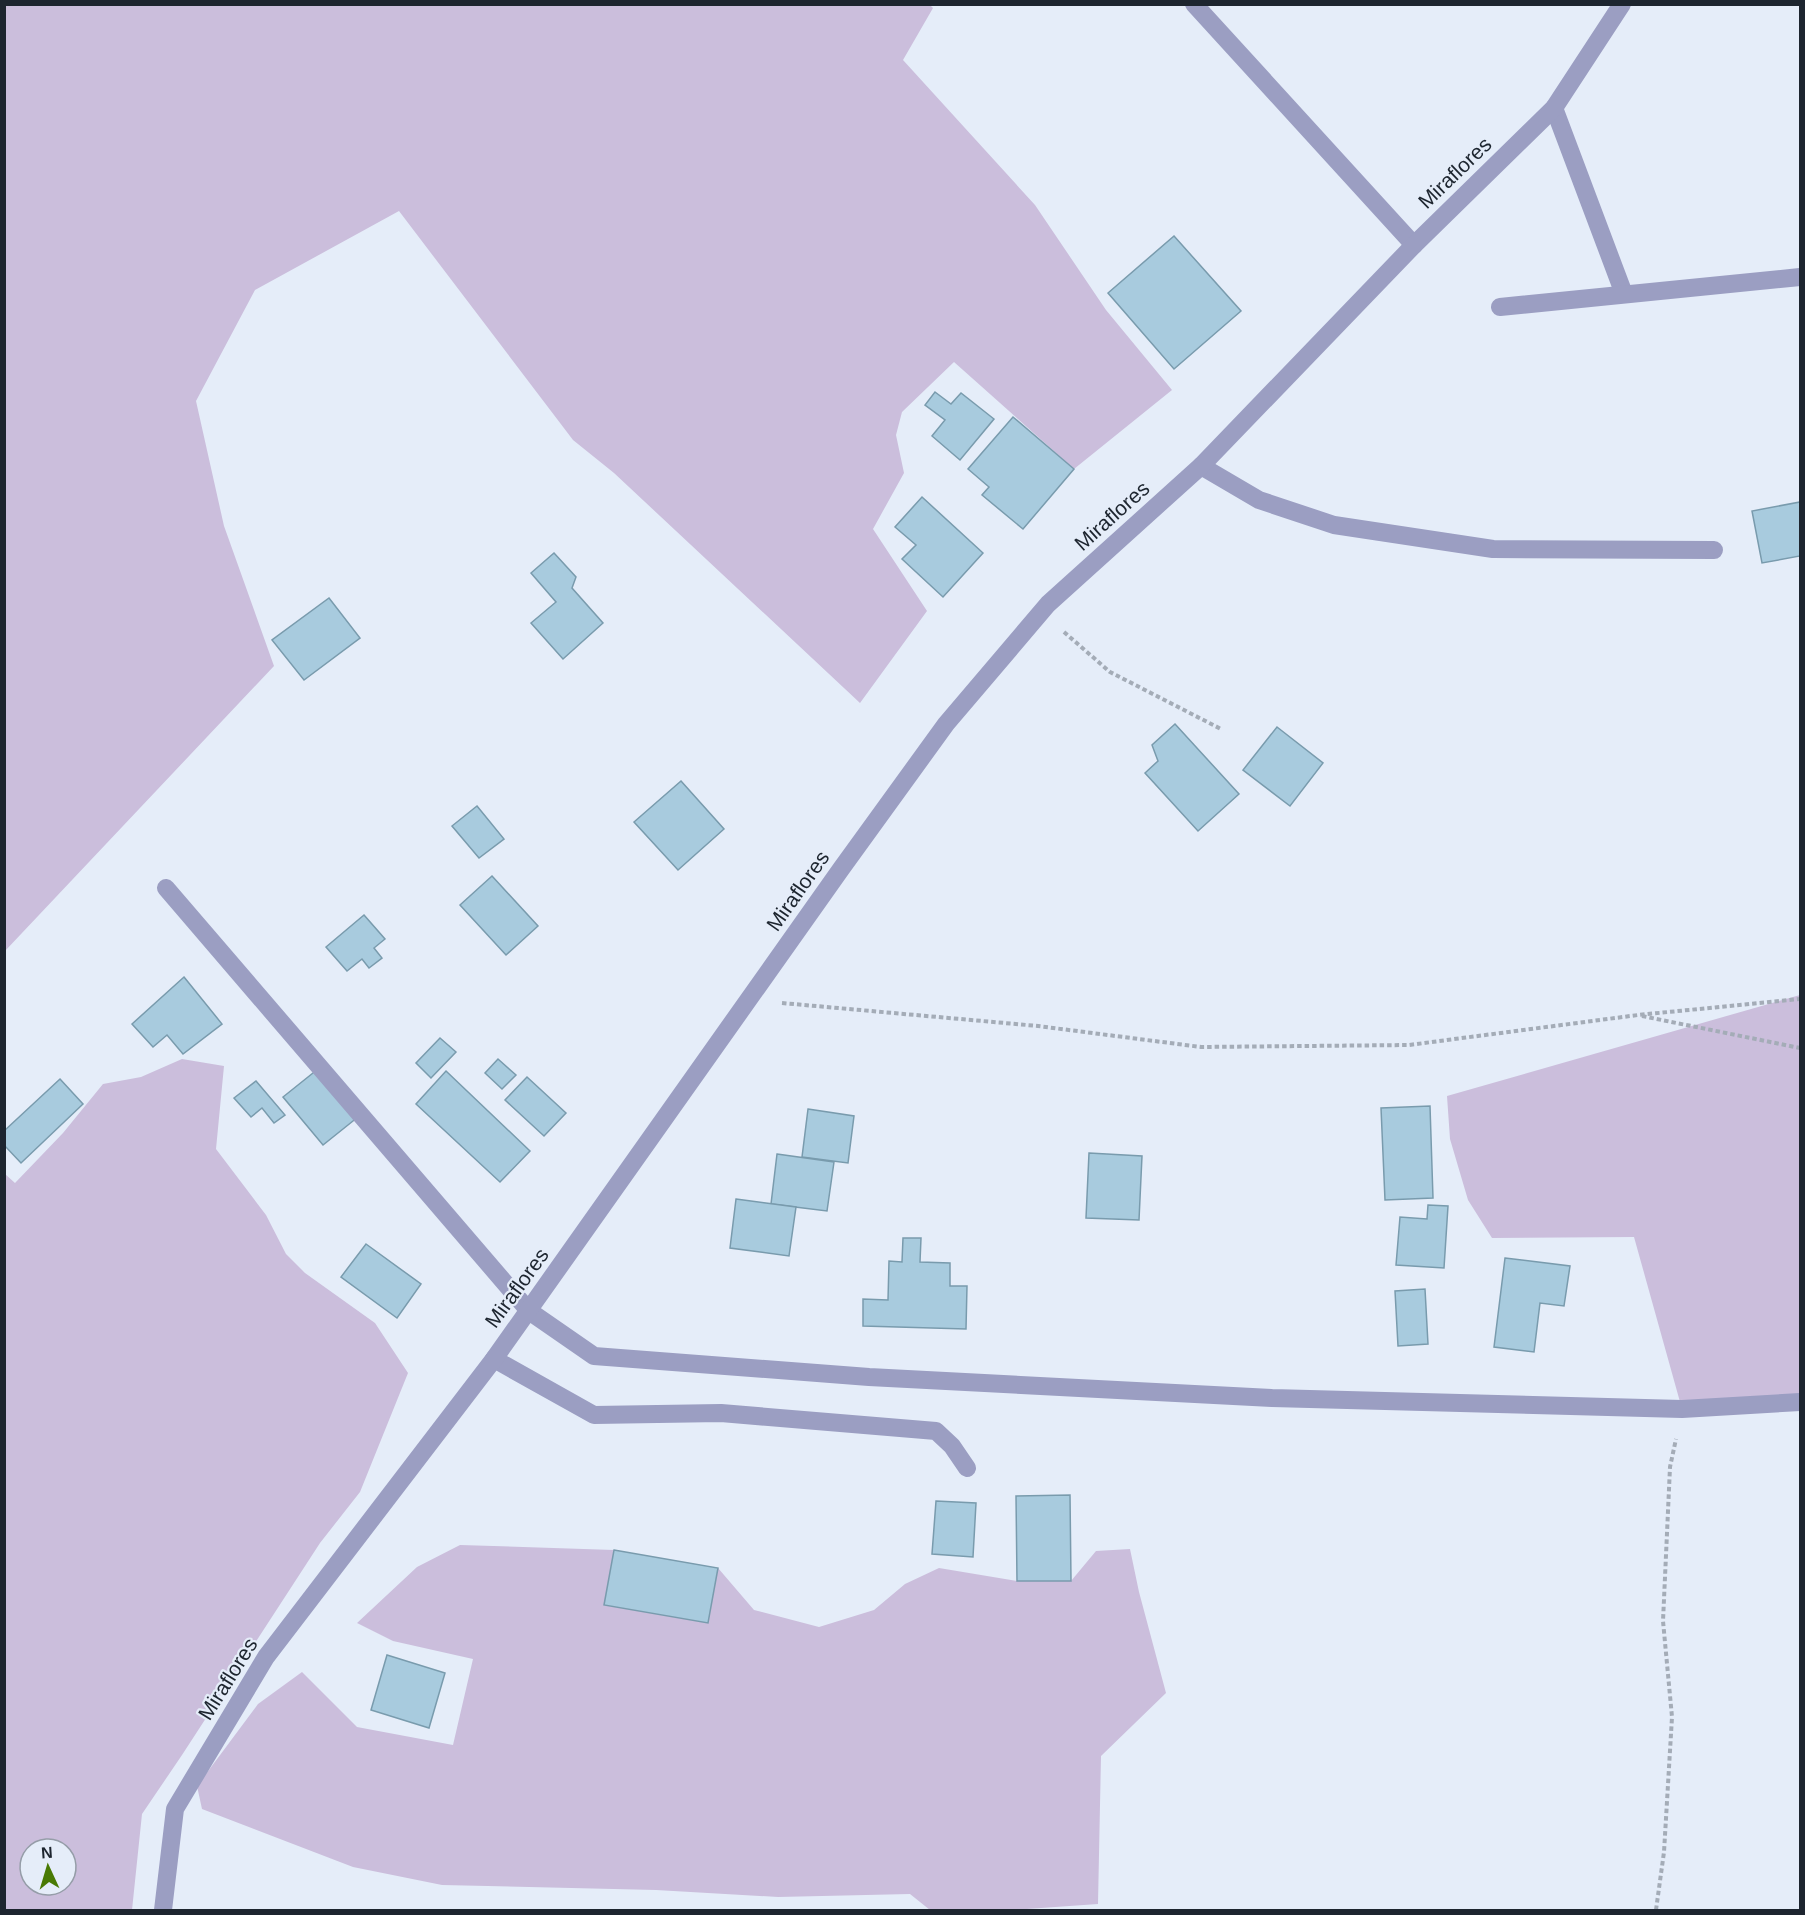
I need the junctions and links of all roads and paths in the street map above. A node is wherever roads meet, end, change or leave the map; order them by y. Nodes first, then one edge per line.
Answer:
1 (1194, 4) edge
2 (1622, 4) edge
3 (1554, 108) junction
4 (1414, 245) junction
5 (1800, 277) edge
6 (1624, 294) junction
7 (1500, 307) dead end
8 (1201, 466) junction
9 (1713, 550) dead end
10 (1048, 604) junction
11 (1221, 729) dead end
12 (166, 888) dead end
13 (1800, 999) edge
14 (749, 1000) junction
15 (1638, 1016) junction
16 (1800, 1048) edge
17 (529, 1311) junction
18 (494, 1359) junction
19 (1800, 1402) edge
20 (1682, 1409) junction
21 (967, 1467) dead end
22 (163, 1911) edge
23 (1656, 1911) edge

1 - 4 street
2 - 3 street, Miraflores
3 - 4 street, Miraflores
3 - 6 street
4 - 8 street, Miraflores
5 - 6 street
6 - 7 street
8 - 9 street
8 - 10 street, Miraflores
10 - 11 path
10 - 14 street, Miraflores
12 - 17 street
13 - 15 path
14 - 15 path
14 - 17 street, Miraflores
15 - 16 path
17 - 18 street, Miraflores
17 - 20 street
18 - 21 street
18 - 22 street, Miraflores
19 - 20 street
20 - 23 path

